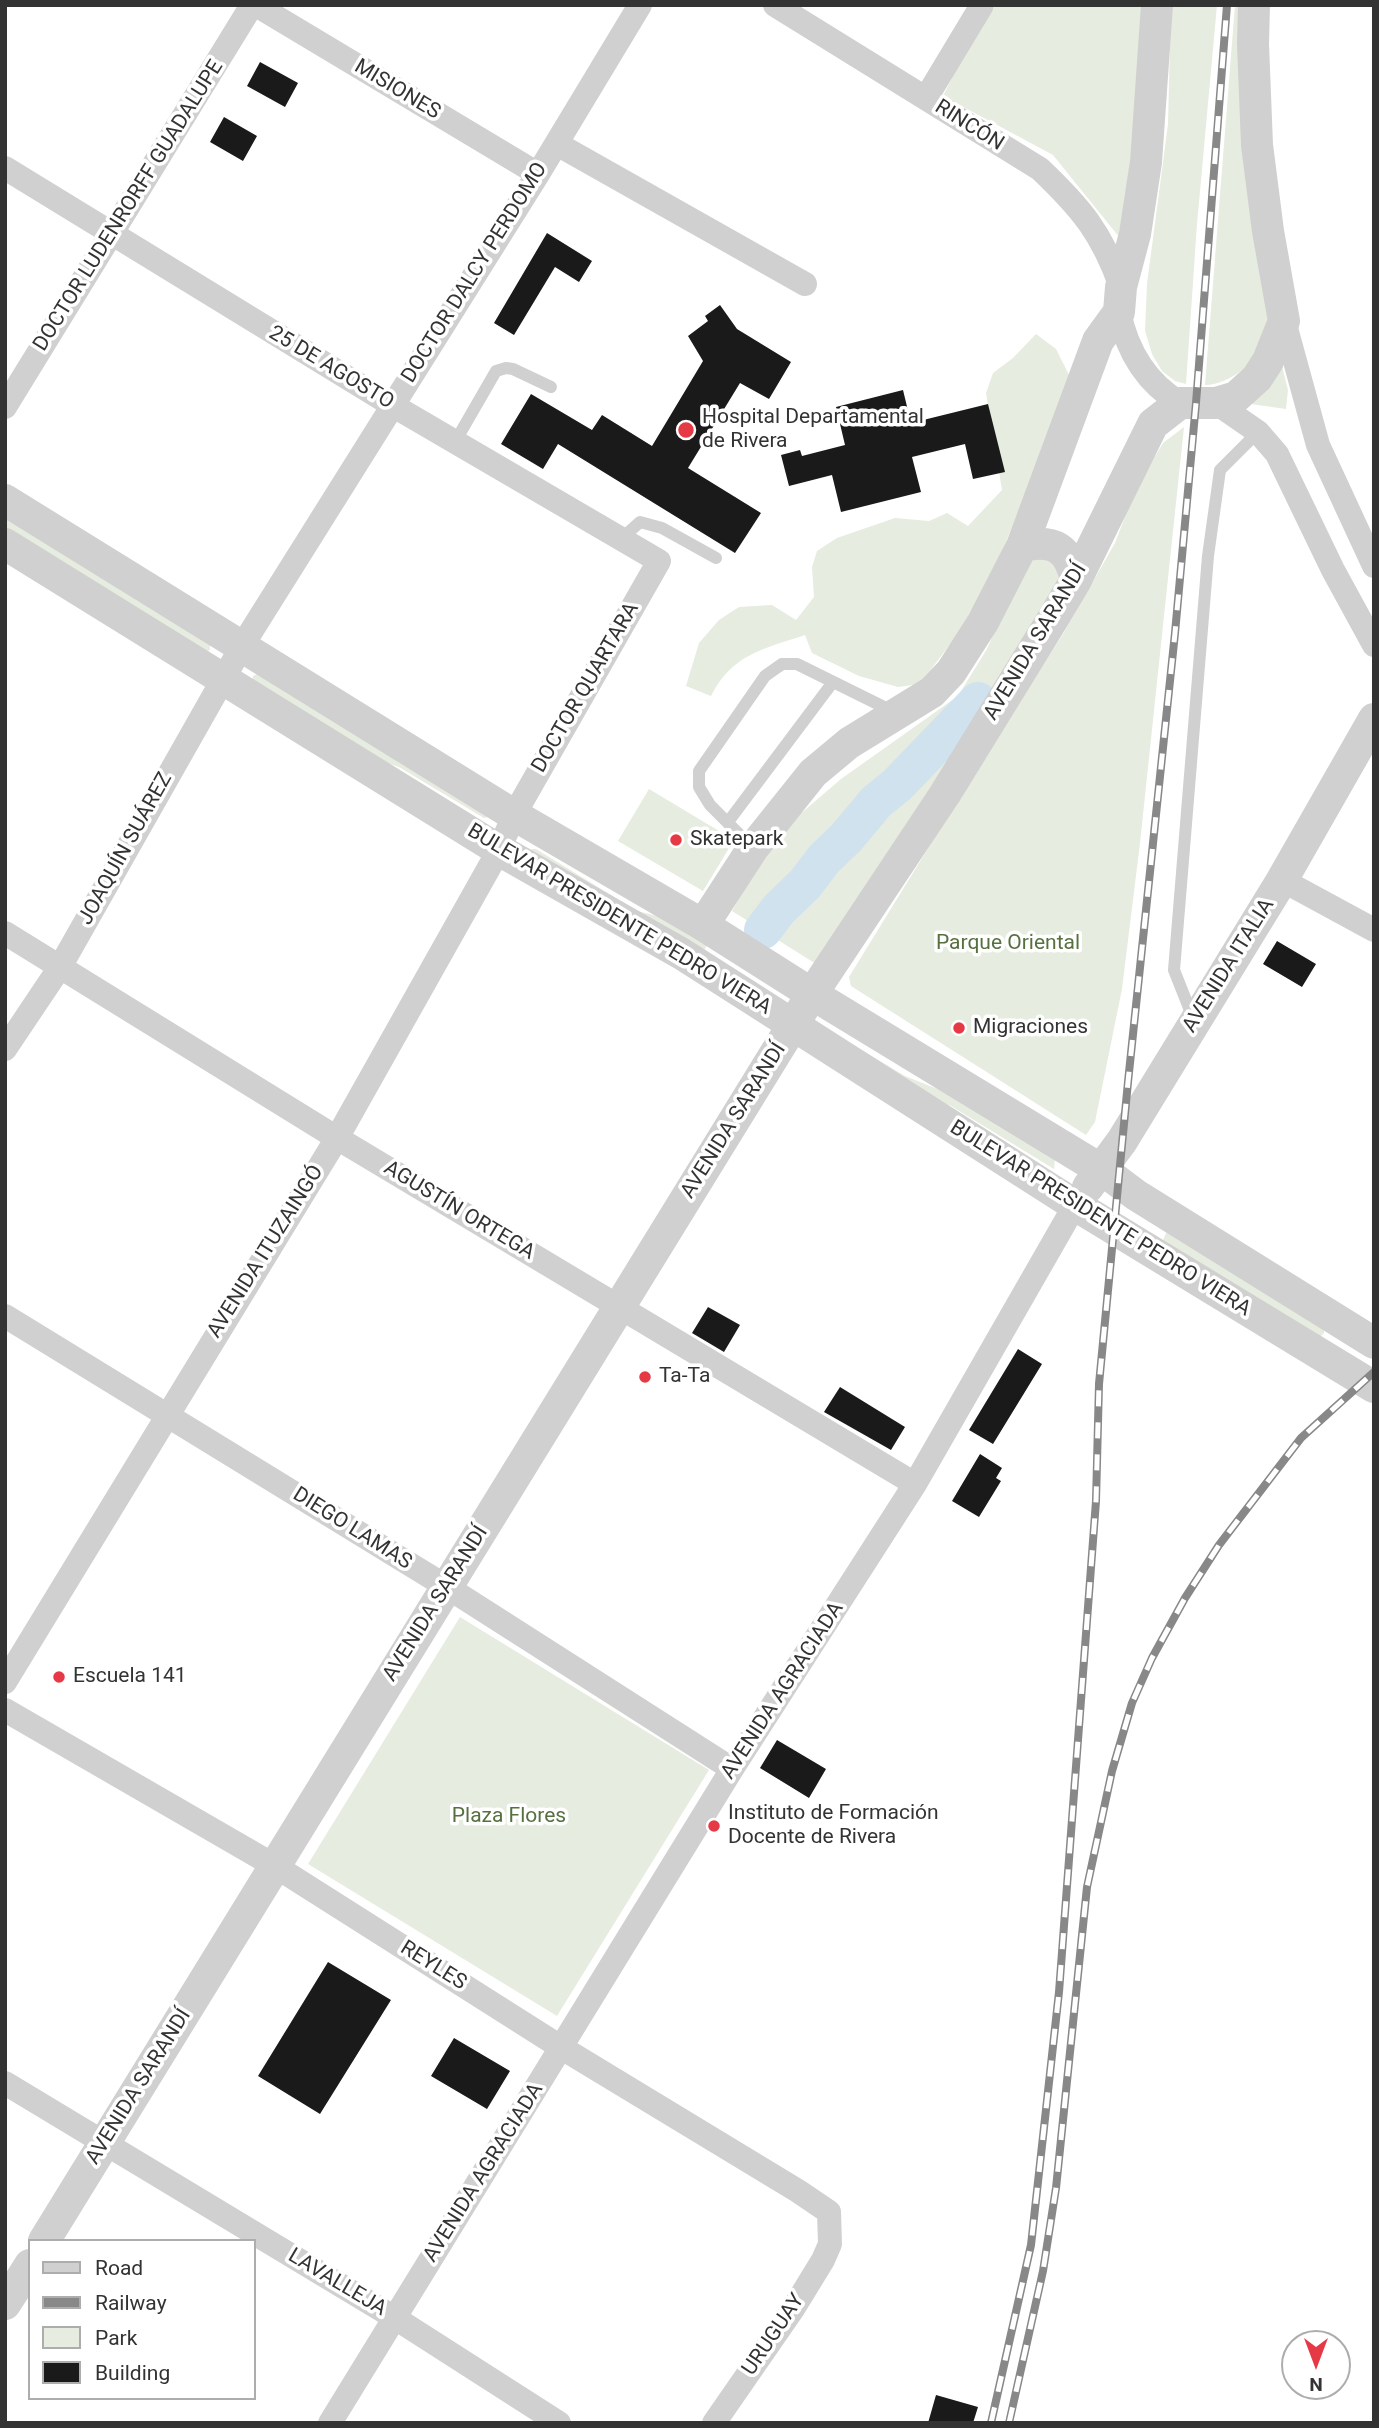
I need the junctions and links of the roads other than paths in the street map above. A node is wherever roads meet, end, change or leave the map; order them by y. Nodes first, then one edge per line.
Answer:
1 (254, 5) edge
2 (640, 5) edge
3 (775, 5) edge
4 (982, 5) edge
5 (1157, 5) edge
6 (1254, 5) edge
7 (926, 99) junction
8 (557, 144) junction
9 (5, 168) edge
10 (538, 174) junction
11 (113, 235) junction
12 (805, 284) dead end
13 (1120, 300) junction
14 (1284, 321) junction
15 (551, 387) dead end
16 (1180, 403) junction
17 (1216, 403) junction
18 (391, 405) junction
19 (5, 407) edge
20 (1258, 432) junction
21 (456, 442) junction
22 (1318, 445) junction
23 (1284, 467) junction
24 (5, 500) edge
25 (621, 539) junction
26 (5, 544) edge
27 (1022, 546) junction
28 (716, 558) dead end
29 (659, 561) joint
30 (1374, 566) edge
31 (1076, 580) junction
32 (1374, 645) edge
33 (242, 646) junction
34 (223, 678) junction
35 (833, 682) junction
36 (896, 713) junction
37 (1374, 719) edge
38 (514, 815) junction
39 (728, 822) junction
40 (753, 848) junction
41 (499, 850) junction
42 (1282, 880) junction
43 (703, 925) junction
44 (1374, 930) edge
45 (5, 933) edge
46 (60, 967) junction
47 (812, 995) junction
48 (1195, 1022) junction
49 (792, 1026) junction
50 (5, 1049) edge
51 (337, 1138) junction
52 (1100, 1170) junction
53 (1075, 1205) junction
54 (619, 1307) junction
55 (5, 1316) edge
56 (1373, 1342) edge
57 (1362, 1379) edge
58 (167, 1414) junction
59 (915, 1484) junction
60 (447, 1587) junction
61 (5, 1682) edge
62 (5, 1710) edge
63 (732, 1769) junction
64 (275, 1866) junction
65 (562, 2048) junction
66 (5, 2083) edge
67 (105, 2143) junction
68 (45, 2239) edge
69 (830, 2244) joint
70 (28, 2267) edge
71 (5, 2304) edge
72 (395, 2318) junction
73 (330, 2423) edge
74 (559, 2423) edge
75 (714, 2423) edge

1 - 10 street, MISIONES
1 - 11 street, DOCTOR LUDENRORFF GUADALUPE
2 - 8 street, DOCTOR DALCY PERDOMO
3 - 7 street, RINCÓN
4 - 7 street
5 - 13 street
6 - 14 street
7 - 13 street, RINCÓN
8 - 10 street, DOCTOR DALCY PERDOMO
8 - 12 street
9 - 11 street, 25 DE AGOSTO
10 - 18 street, DOCTOR DALCY PERDOMO
11 - 18 street, 25 DE AGOSTO
11 - 19 street, DOCTOR LUDENRORFF GUADALUPE
13 - 16 street, RINCÓN
13 - 27 street
14 - 17 street
14 - 22 street
15 - 21 lane
16 - 17 street
16 - 31 street, AVENIDA SARANDÍ
17 - 20 street
18 - 21 street, 25 DE AGOSTO
18 - 33 street, DOCTOR DALCY PERDOMO
20 - 23 street
20 - 48 lane
21 - 25 street, 25 DE AGOSTO
22 - 23 street
22 - 30 street
23 - 32 street
24 - 33 street, BULEVAR PRESIDENTE PEDRO VIERA
25 - 28 lane
25 - 29 street, 25 DE AGOSTO
26 - 34 street, BULEVAR PRESIDENTE PEDRO VIERA
27 - 31 street
27 - 36 street
29 - 38 street, DOCTOR QUARTARA
31 - 47 street, AVENIDA SARANDÍ
33 - 34 street, JOAQUÍN SUÁREZ
33 - 38 street, BULEVAR PRESIDENTE PEDRO VIERA
34 - 41 street, BULEVAR PRESIDENTE PEDRO VIERA
34 - 46 street, JOAQUÍN SUÁREZ
35 - 36 lane
35 - 39 lane
35 - 39 lane
36 - 40 street
37 - 42 street, AVENIDA ITALIA
38 - 41 street, AVENIDA ITUZAINGÓ
38 - 43 street, BULEVAR PRESIDENTE PEDRO VIERA
39 - 40 lane
40 - 43 street
41 - 49 street, BULEVAR PRESIDENTE PEDRO VIERA
41 - 51 street, AVENIDA ITUZAINGÓ
42 - 44 street
42 - 48 street, AVENIDA ITALIA
43 - 47 street, BULEVAR PRESIDENTE PEDRO VIERA
45 - 46 street, AGUSTÍN ORTEGA
46 - 50 street, JOAQUÍN SUÁREZ
46 - 51 street, AGUSTÍN ORTEGA
47 - 49 street, AVENIDA SARANDÍ
47 - 52 street, BULEVAR PRESIDENTE PEDRO VIERA
48 - 52 street, AVENIDA ITALIA
49 - 53 street, BULEVAR PRESIDENTE PEDRO VIERA
49 - 54 street, AVENIDA SARANDÍ
51 - 54 street, AGUSTÍN ORTEGA
51 - 58 street, AVENIDA ITUZAINGÓ
52 - 53 street, AVENIDA ITALIA
52 - 56 street, BULEVAR PRESIDENTE PEDRO VIERA
53 - 57 street, BULEVAR PRESIDENTE PEDRO VIERA
53 - 59 street, AVENIDA AGRACIADA
54 - 59 street, AGUSTÍN ORTEGA
54 - 60 street, AVENIDA SARANDÍ
55 - 58 street, DIEGO LAMAS
56 - 57 street
58 - 60 street, DIEGO LAMAS
58 - 61 street, AVENIDA ITUZAINGÓ
59 - 63 street, AVENIDA AGRACIADA
60 - 63 street, DIEGO LAMAS
60 - 64 street, AVENIDA SARANDÍ
62 - 64 street, REYLES
63 - 65 street, AVENIDA AGRACIADA
64 - 65 street, REYLES
64 - 67 street, AVENIDA SARANDÍ
65 - 69 street, REYLES
65 - 72 street, AVENIDA AGRACIADA
66 - 67 street, LAVALLEJA
67 - 68 street, AVENIDA SARANDÍ
67 - 72 street, LAVALLEJA
69 - 75 street, URUGUAY
70 - 71 street
72 - 73 street, AVENIDA AGRACIADA
72 - 74 street, LAVALLEJA

